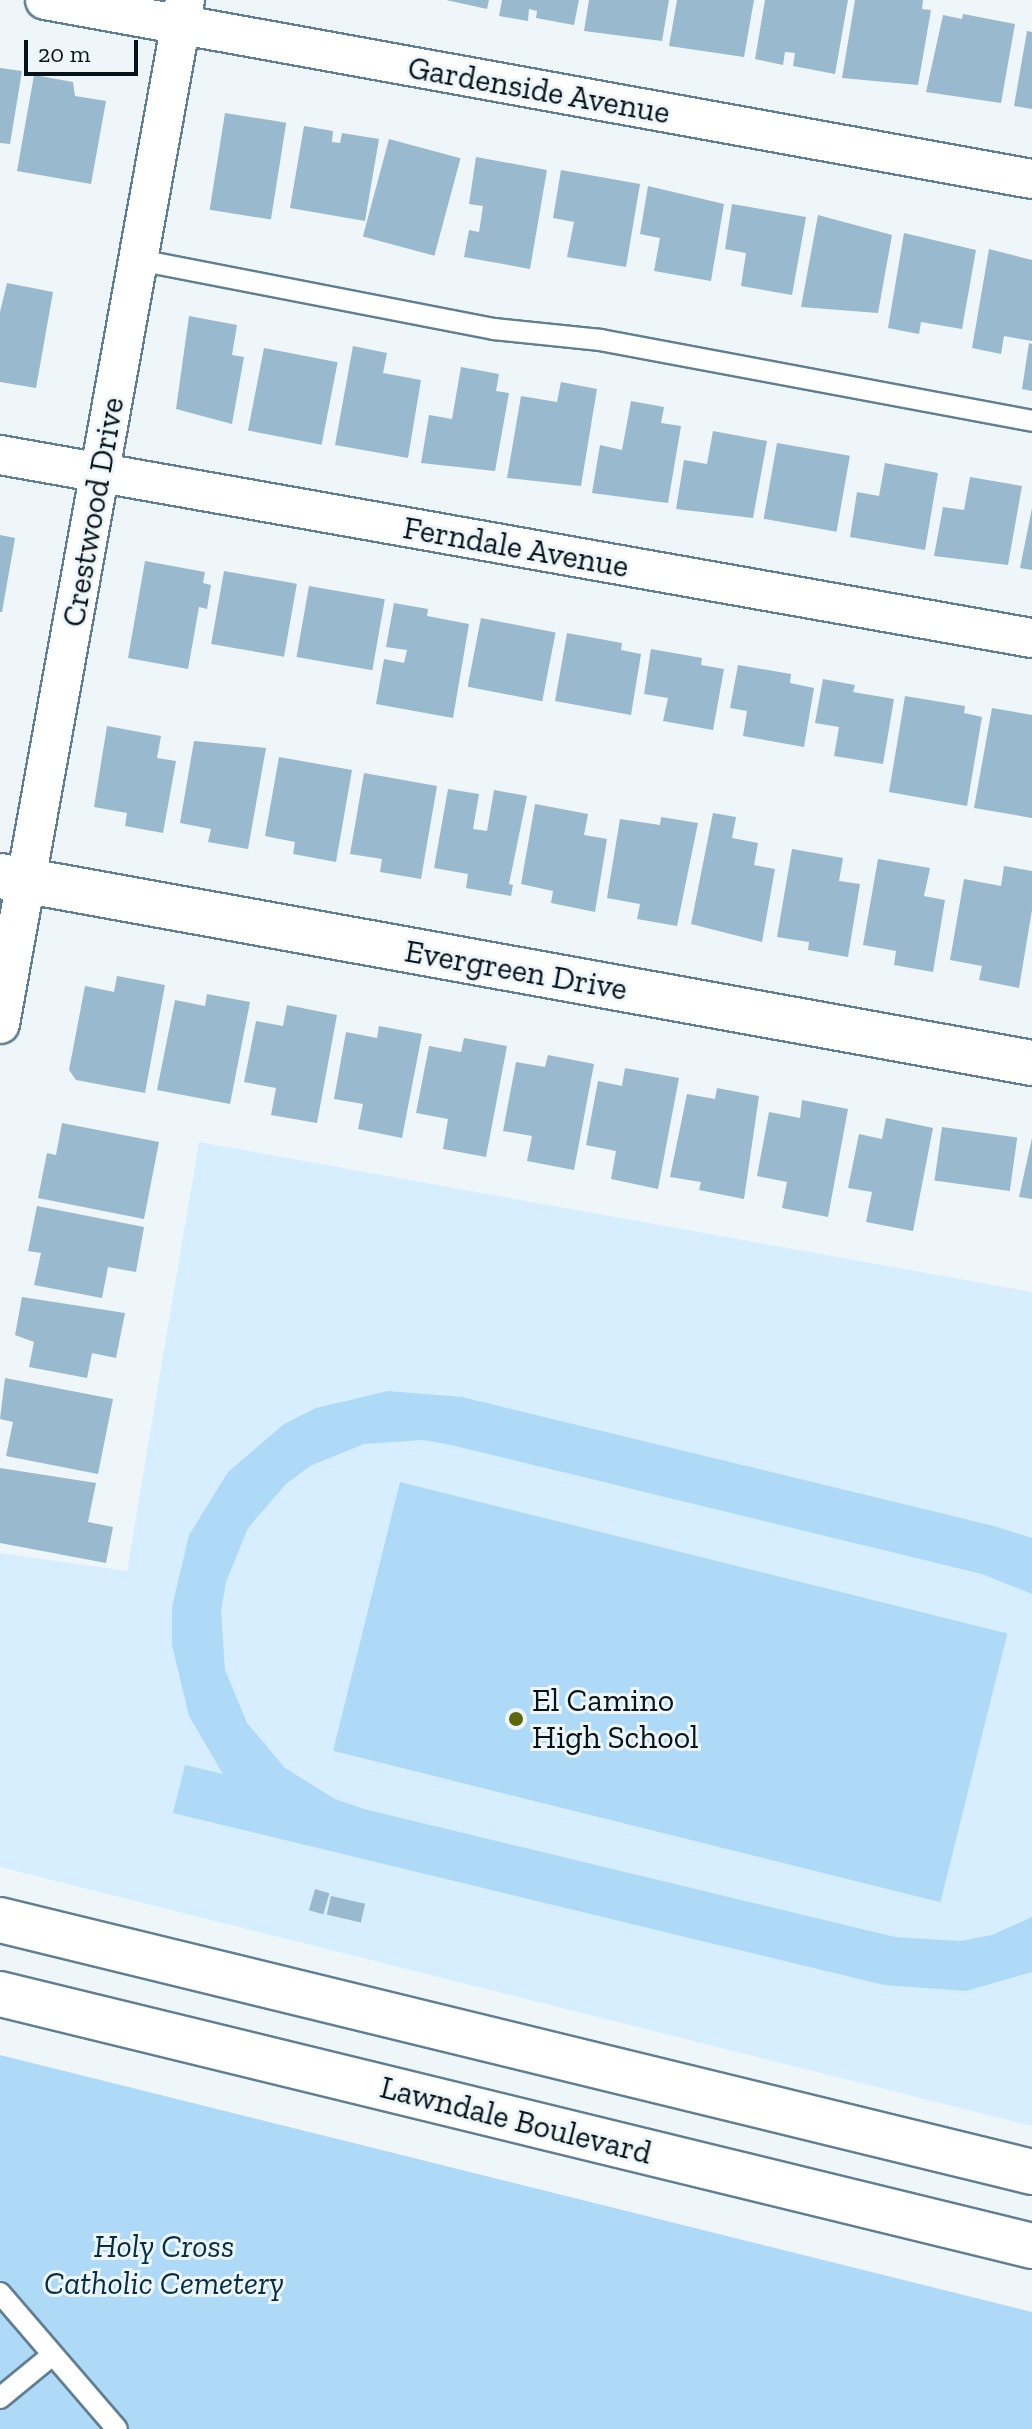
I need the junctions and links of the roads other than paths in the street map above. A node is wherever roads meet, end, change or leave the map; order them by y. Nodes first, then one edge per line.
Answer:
1 (45, 0) edge
2 (184, 13) edge
3 (1032, 179) edge
4 (139, 260) junction
5 (1032, 421) edge
6 (0, 455) edge
7 (100, 473) junction
8 (1032, 638) edge
9 (14, 879) edge
10 (0, 1024) edge
11 (1032, 1063) edge
12 (0, 1920) edge
13 (0, 1994) edge
14 (1032, 2172) edge
15 (1032, 2246) edge
16 (0, 2293) edge
17 (50, 2357) junction
18 (0, 2398) edge
19 (117, 2429) edge

1 - 2 street, Gardenside Avenue
2 - 3 street, Gardenside Avenue
2 - 4 street, Crestwood Drive
4 - 5 lane
4 - 7 street, Crestwood Drive
6 - 7 street, Ferndale Avenue
7 - 8 street, Ferndale Avenue
7 - 9 street, Crestwood Drive
9 - 10 street, Crestwood Drive
9 - 11 street, Evergreen Drive
12 - 14 street
13 - 15 street, Lawndale Boulevard
16 - 17 lane
17 - 18 lane
17 - 19 lane

